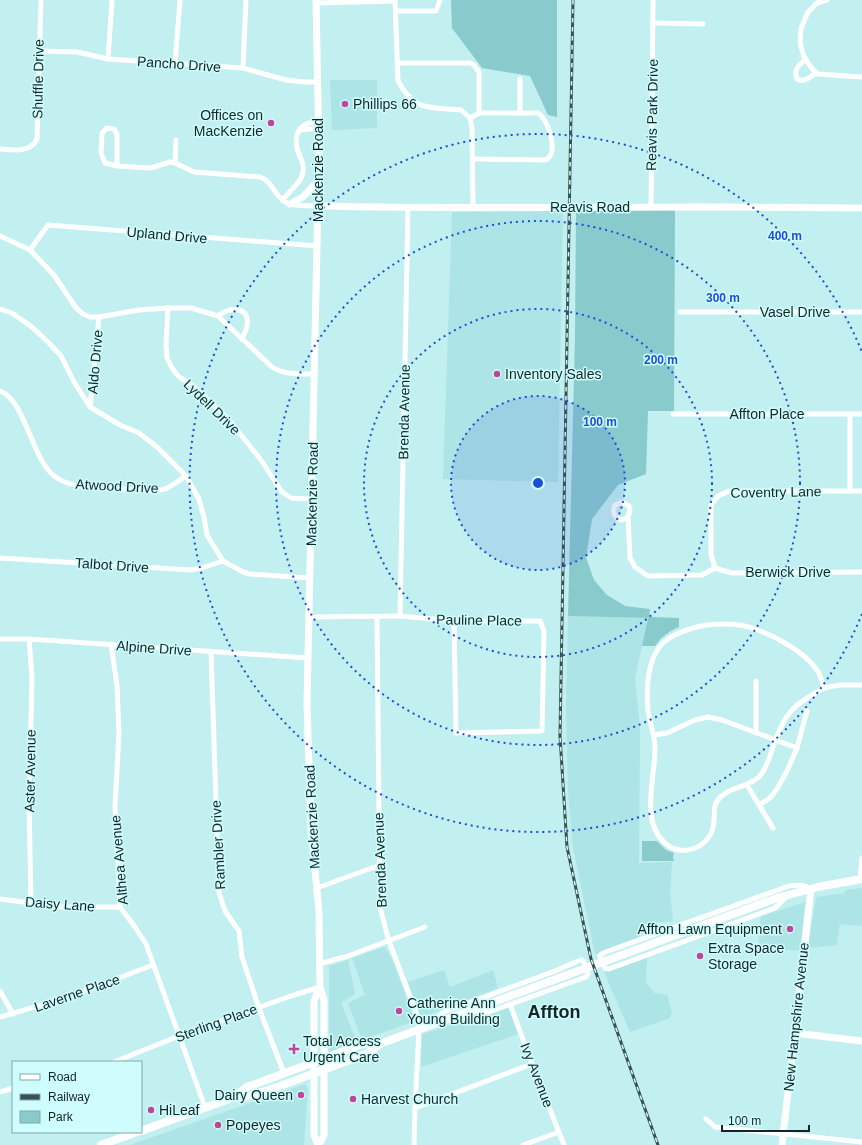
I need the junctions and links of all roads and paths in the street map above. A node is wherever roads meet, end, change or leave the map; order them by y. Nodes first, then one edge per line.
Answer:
1 (41, 0) edge
2 (112, 0) edge
3 (180, 0) edge
4 (246, 0) edge
5 (440, 0) edge
6 (653, 0) edge
7 (827, 0) edge
8 (395, 1) edge
9 (316, 2) edge
10 (396, 12) junction
11 (652, 23) junction
12 (703, 24) dead end
13 (39, 51) junction
14 (108, 59) junction
15 (806, 60) junction
16 (398, 63) junction
17 (175, 64) junction
18 (243, 68) junction
19 (817, 74) junction
20 (862, 77) edge
21 (520, 79) dead end
22 (318, 82) junction
23 (479, 113) junction
24 (520, 113) junction
25 (470, 118) junction
26 (319, 124) junction
27 (176, 140) dead end
28 (0, 149) edge
29 (473, 160) junction
30 (175, 163) junction
31 (117, 166) junction
32 (319, 180) junction
33 (282, 200) junction
34 (290, 204) junction
35 (318, 206) junction
36 (651, 206) junction
37 (408, 207) junction
38 (473, 207) junction
39 (862, 208) edge
40 (0, 236) edge
41 (317, 246) junction
42 (30, 250) junction
43 (168, 308) junction
44 (0, 309) edge
45 (680, 312) dead end
46 (862, 312) edge
47 (218, 316) junction
48 (99, 317) junction
49 (242, 339) junction
50 (314, 374) junction
51 (0, 391) edge
52 (90, 407) junction
53 (673, 414) dead end
54 (850, 414) junction
55 (862, 414) edge
56 (186, 476) junction
57 (850, 491) junction
58 (862, 491) edge
59 (311, 499) junction
60 (628, 517) dead end
61 (0, 558) edge
62 (224, 561) junction
63 (715, 568) junction
64 (862, 572) edge
65 (310, 578) junction
66 (400, 616) junction
67 (309, 617) junction
68 (377, 617) junction
69 (454, 621) junction
70 (0, 638) edge
71 (29, 639) junction
72 (111, 644) junction
73 (211, 652) junction
74 (308, 658) junction
75 (756, 681) dead end
76 (862, 685) edge
77 (824, 688) junction
78 (807, 711) dead end
79 (756, 733) junction
80 (654, 735) junction
81 (776, 740) junction
82 (797, 748) junction
83 (747, 785) junction
84 (759, 805) junction
85 (773, 828) dead end
86 (862, 858) edge
87 (380, 865) junction
88 (861, 880) edge
89 (317, 888) junction
90 (811, 889) junction
91 (788, 895) junction
92 (0, 899) edge
93 (31, 903) junction
94 (120, 907) junction
95 (425, 927) dead end
96 (388, 942) junction
97 (319, 964) junction
98 (153, 965) junction
99 (320, 987) junction
100 (0, 991) edge
101 (510, 1004) junction
102 (259, 1008) junction
103 (469, 1011) junction
104 (13, 1014) junction
105 (0, 1017) edge
106 (431, 1025) junction
107 (419, 1029) junction
108 (794, 1033) junction
109 (179, 1036) junction
110 (862, 1041) edge
111 (382, 1043) junction
112 (324, 1058) junction
113 (116, 1061) edge
114 (314, 1062) junction
115 (532, 1064) junction
116 (324, 1069) junction
117 (284, 1073) junction
118 (314, 1073) junction
119 (12, 1088) edge
120 (0, 1092) edge
121 (232, 1098) junction
122 (205, 1107) junction
123 (415, 1108) junction
124 (706, 1119) dead end
125 (142, 1131) edge
126 (559, 1132) junction
127 (134, 1133) edge
128 (783, 1135) junction
129 (862, 1142) edge
130 (101, 1145) edge
131 (318, 1145) edge
132 (414, 1145) edge
133 (523, 1145) edge
134 (564, 1145) edge
135 (782, 1145) edge

1 - 13 street, Shuffle Drive
2 - 14 street
3 - 17 street
4 - 18 street
5 - 10 street
6 - 11 street, Reavis Park Drive
7 - 15 street
8 - 9 street
8 - 10 street
9 - 22 main road, Mackenzie Road
10 - 16 street
11 - 12 street
11 - 36 street, Reavis Park Drive
13 - 14 street, Pancho Drive
13 - 28 street, Shuffle Drive
14 - 17 street, Pancho Drive
15 - 19 street
15 - 19 street
16 - 23 street
16 - 25 street
17 - 18 street, Pancho Drive
18 - 22 street, Pancho Drive
19 - 20 street
21 - 24 street
22 - 26 main road, Mackenzie Road
23 - 24 street
23 - 25 street
24 - 29 street
25 - 29 street
26 - 32 main road, Mackenzie Road
26 - 33 street
27 - 30 street
29 - 38 street
30 - 31 street
30 - 33 street
31 - 31 street
32 - 34 main road
32 - 35 main road, Mackenzie Road
33 - 34 street
34 - 35 street
35 - 37 main road, Reavis Road
35 - 41 main road, Mackenzie Road
36 - 38 main road, Reavis Road
36 - 39 main road, Reavis Road
37 - 38 main road, Reavis Road
37 - 66 street, Brenda Avenue
40 - 42 street
41 - 42 street, Upland Drive
41 - 50 main road, Mackenzie Road
42 - 48 street
43 - 47 street
43 - 48 street
43 - 59 street, Lydell Drive
44 - 52 street
45 - 46 street, Vasel Drive
47 - 49 street
47 - 49 street
48 - 52 street, Aldo Drive
49 - 50 street
50 - 59 main road, Mackenzie Road
51 - 56 street, Atwood Drive
52 - 56 street
53 - 54 street, Affton Place
54 - 55 street, Affton Place
54 - 57 street
56 - 62 street
57 - 58 street, Coventry Lane
57 - 63 street, Coventry Lane
59 - 65 main road, Mackenzie Road
60 - 63 street
61 - 62 street, Talbot Drive
62 - 65 street
63 - 64 street, Berwick Drive
65 - 67 main road, Mackenzie Road
66 - 68 street, Pauline Place
66 - 69 street, Pauline Place
67 - 68 street, Pauline Place
67 - 74 main road, Mackenzie Road
68 - 87 street, Brenda Avenue
69 - 69 street, Pauline Place
70 - 71 street, Alpine Drive
71 - 72 street, Alpine Drive
71 - 93 street, Aster Avenue
72 - 73 street, Alpine Drive
72 - 94 street, Althea Avenue
73 - 74 street, Alpine Drive
73 - 102 street, Rambler Drive
74 - 89 main road, Mackenzie Road
75 - 79 street
76 - 77 street
77 - 80 street
77 - 81 street
78 - 82 street
79 - 80 street
79 - 81 street
80 - 83 street
81 - 82 street
81 - 83 street
82 - 84 street
83 - 84 street
84 - 85 street
86 - 88 street
87 - 89 street
87 - 96 street, Brenda Avenue
88 - 90 main road
89 - 97 main road, Mackenzie Road
90 - 91 main road
90 - 91 street
90 - 108 main road, New Hampshire Avenue
91 - 103 main road
92 - 93 street, Daisy Lane
93 - 94 street, Daisy Lane
94 - 98 street, Althea Avenue
95 - 96 street
96 - 97 street
96 - 107 street, Brenda Avenue
97 - 99 main road, Mackenzie Road
98 - 104 street, Laverne Place
98 - 109 street, Althea Avenue
99 - 102 street, Sterling Place
99 - 112 main road, Mackenzie Road
99 - 114 main road, Mackenzie Road
100 - 104 street
101 - 103 street
101 - 106 street
101 - 115 street, Ivy Avenue
102 - 109 street, Sterling Place
102 - 117 street, Rambler Drive
103 - 106 main road
104 - 105 street, Laverne Place
106 - 107 main road
107 - 111 main road
107 - 123 street, Brenda Avenue
108 - 110 main road
108 - 128 main road, New Hampshire Avenue
109 - 113 street, Sterling Place
109 - 122 street, Althea Avenue
111 - 112 main road
111 - 116 main road
112 - 114 main road
112 - 116 main road, Mackenzie Road
114 - 117 main road
114 - 118 main road, Mackenzie Road
115 - 123 street
115 - 126 street, Ivy Avenue
116 - 118 main road
116 - 131 main road, Mackenzie Road
117 - 121 main road
118 - 121 main road
118 - 131 main road, Mackenzie Road
119 - 120 street
121 - 122 main road
122 - 125 main road
123 - 132 street, Brenda Avenue
124 - 128 street
126 - 133 street
126 - 134 street, Ivy Avenue
127 - 130 main road
128 - 129 street
128 - 135 main road, New Hampshire Avenue

